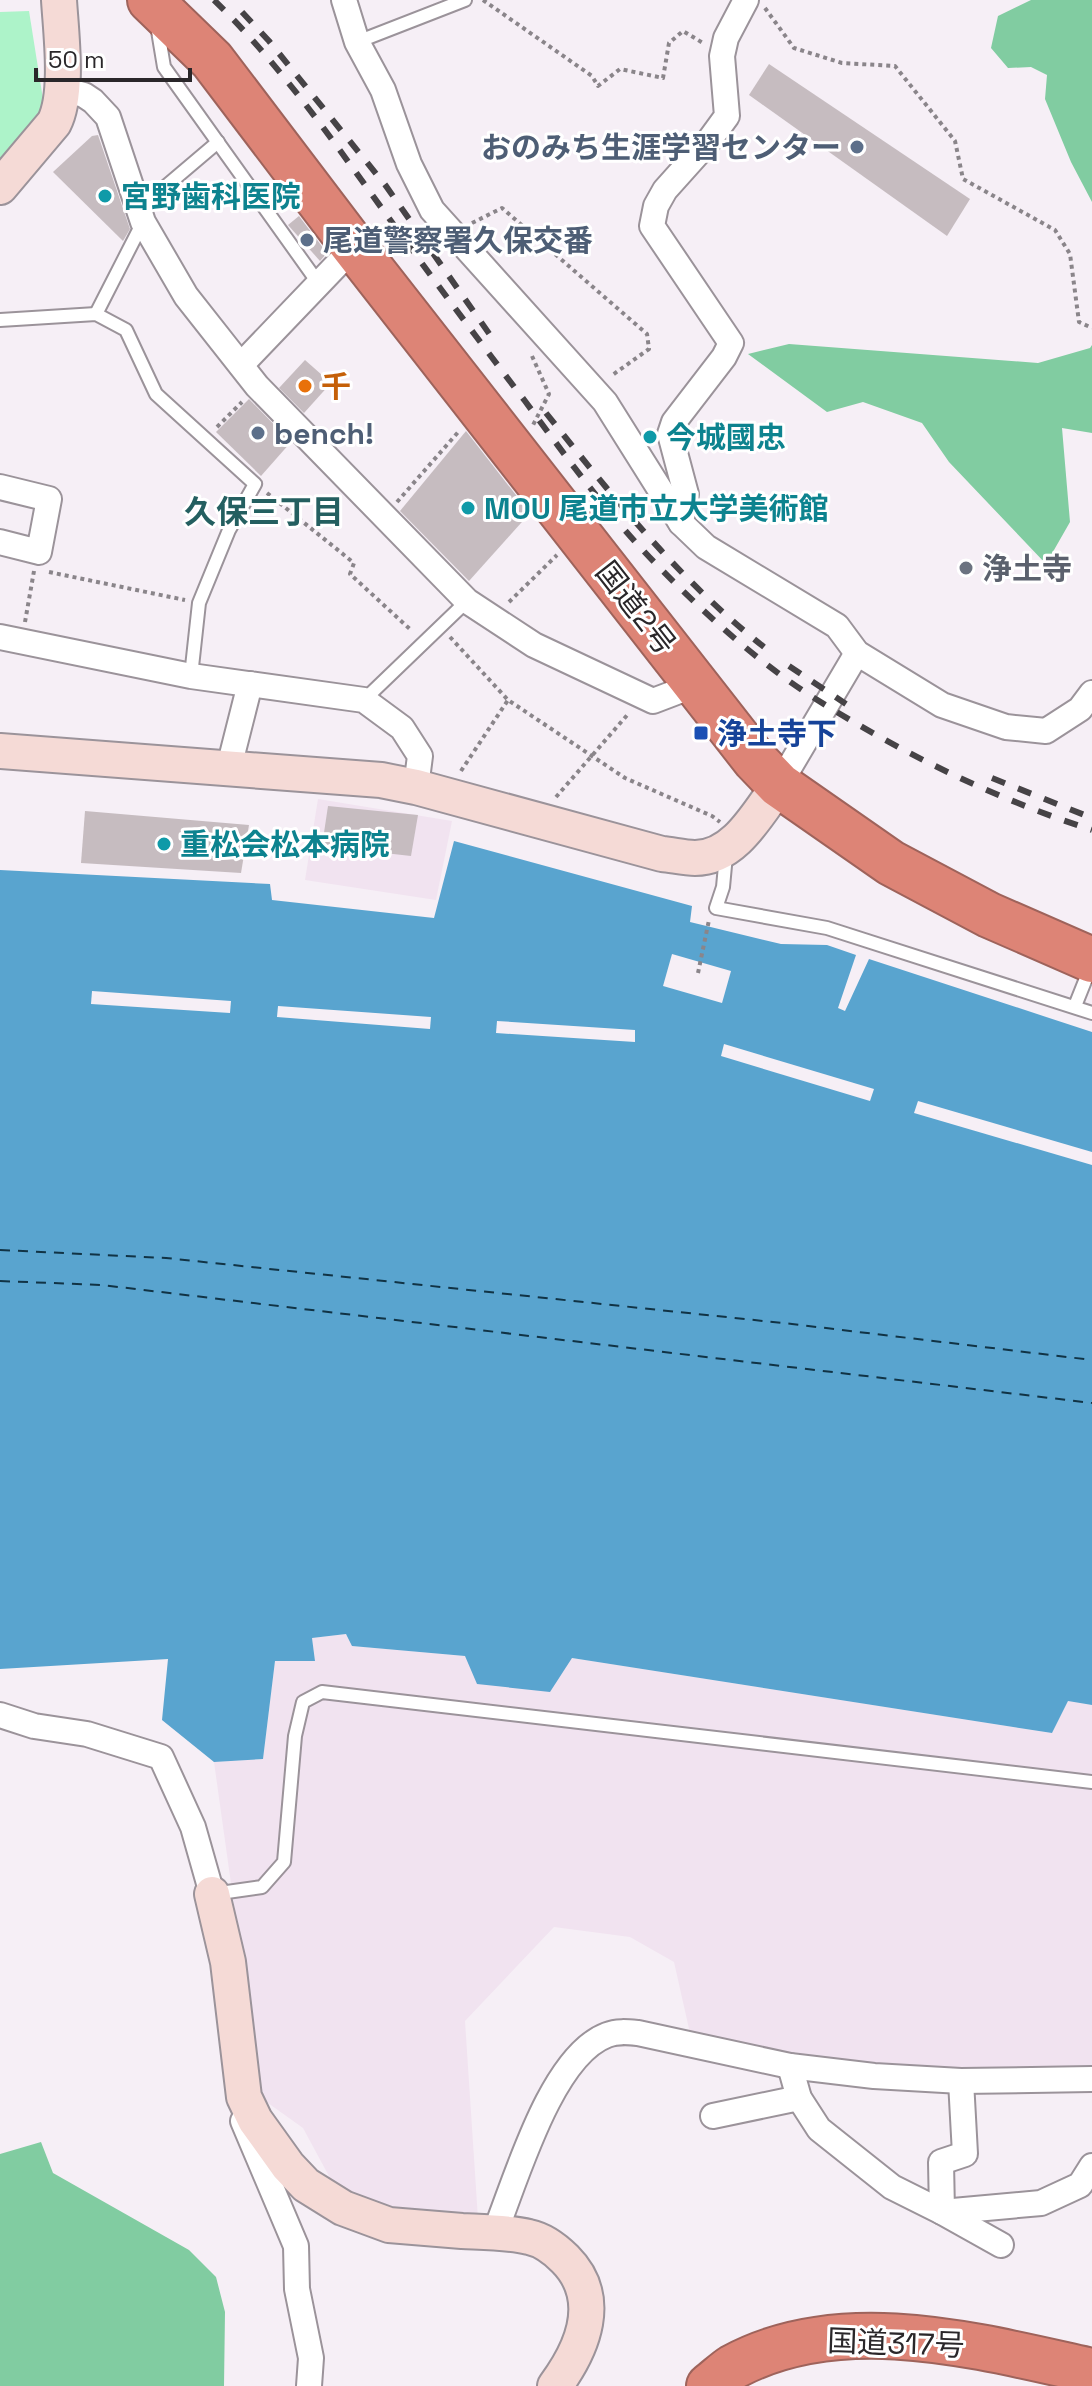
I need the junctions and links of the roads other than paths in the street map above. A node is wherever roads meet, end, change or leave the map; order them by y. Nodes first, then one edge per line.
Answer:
1 (59, 0) edge
2 (344, 0) edge
3 (465, 0) edge
4 (746, 0) edge
5 (152, 1) edge
6 (357, 42) junction
7 (62, 89) junction
8 (218, 142) junction
9 (0, 187) edge
10 (141, 215) junction
11 (354, 247) junction
12 (319, 284) junction
13 (96, 314) junction
14 (0, 320) edge
15 (241, 365) junction
16 (0, 487) edge
17 (681, 523) junction
18 (0, 542) edge
19 (467, 601) junction
20 (11, 640) edge
21 (857, 653) junction
22 (191, 676) junction
23 (250, 684) junction
24 (695, 685) junction
25 (1092, 693) edge
26 (364, 700) junction
27 (0, 751) edge
28 (229, 767) junction
29 (779, 785) junction
30 (431, 792) junction
31 (733, 842) junction
32 (1092, 961) edge
33 (1075, 1006) junction
34 (1092, 1013) edge
35 (0, 1715) edge
36 (1092, 1782) edge
37 (212, 1894) junction
38 (790, 2066) junction
39 (1092, 2079) edge
40 (961, 2081) junction
41 (244, 2097) junction
42 (799, 2098) junction
43 (713, 2116) dead end
44 (1092, 2166) edge
45 (942, 2212) junction
46 (495, 2232) junction
47 (1001, 2245) dead end
48 (1092, 2371) edge
49 (309, 2386) edge
50 (555, 2386) edge
51 (709, 2386) edge

1 - 7 street
2 - 6 street
3 - 6 lane
4 - 17 street
5 - 8 lane
5 - 11 highway, 国道2号
6 - 17 street
7 - 9 street
7 - 10 street
8 - 10 lane
8 - 12 lane
10 - 13 lane
10 - 15 street
11 - 12 street
11 - 24 highway, 国道2号
12 - 15 street
13 - 14 lane
13 - 22 lane
15 - 19 street
16 - 18 street
17 - 21 street
19 - 24 street
19 - 26 lane
20 - 22 street
21 - 25 street
21 - 29 street
22 - 23 street
23 - 26 street
23 - 28 street
24 - 29 highway, 国道2号
26 - 30 street
27 - 28 street
28 - 30 street
29 - 31 street
29 - 32 highway, 国道2号
30 - 31 street
31 - 33 lane
32 - 33 lane
33 - 34 lane
35 - 37 street
36 - 37 lane
37 - 41 street
38 - 40 street
38 - 42 street
38 - 46 street
39 - 40 street
40 - 45 street
41 - 46 street
41 - 49 street
42 - 43 street
42 - 45 street
44 - 45 street
45 - 47 street
46 - 50 street
48 - 51 highway, 国道317号

